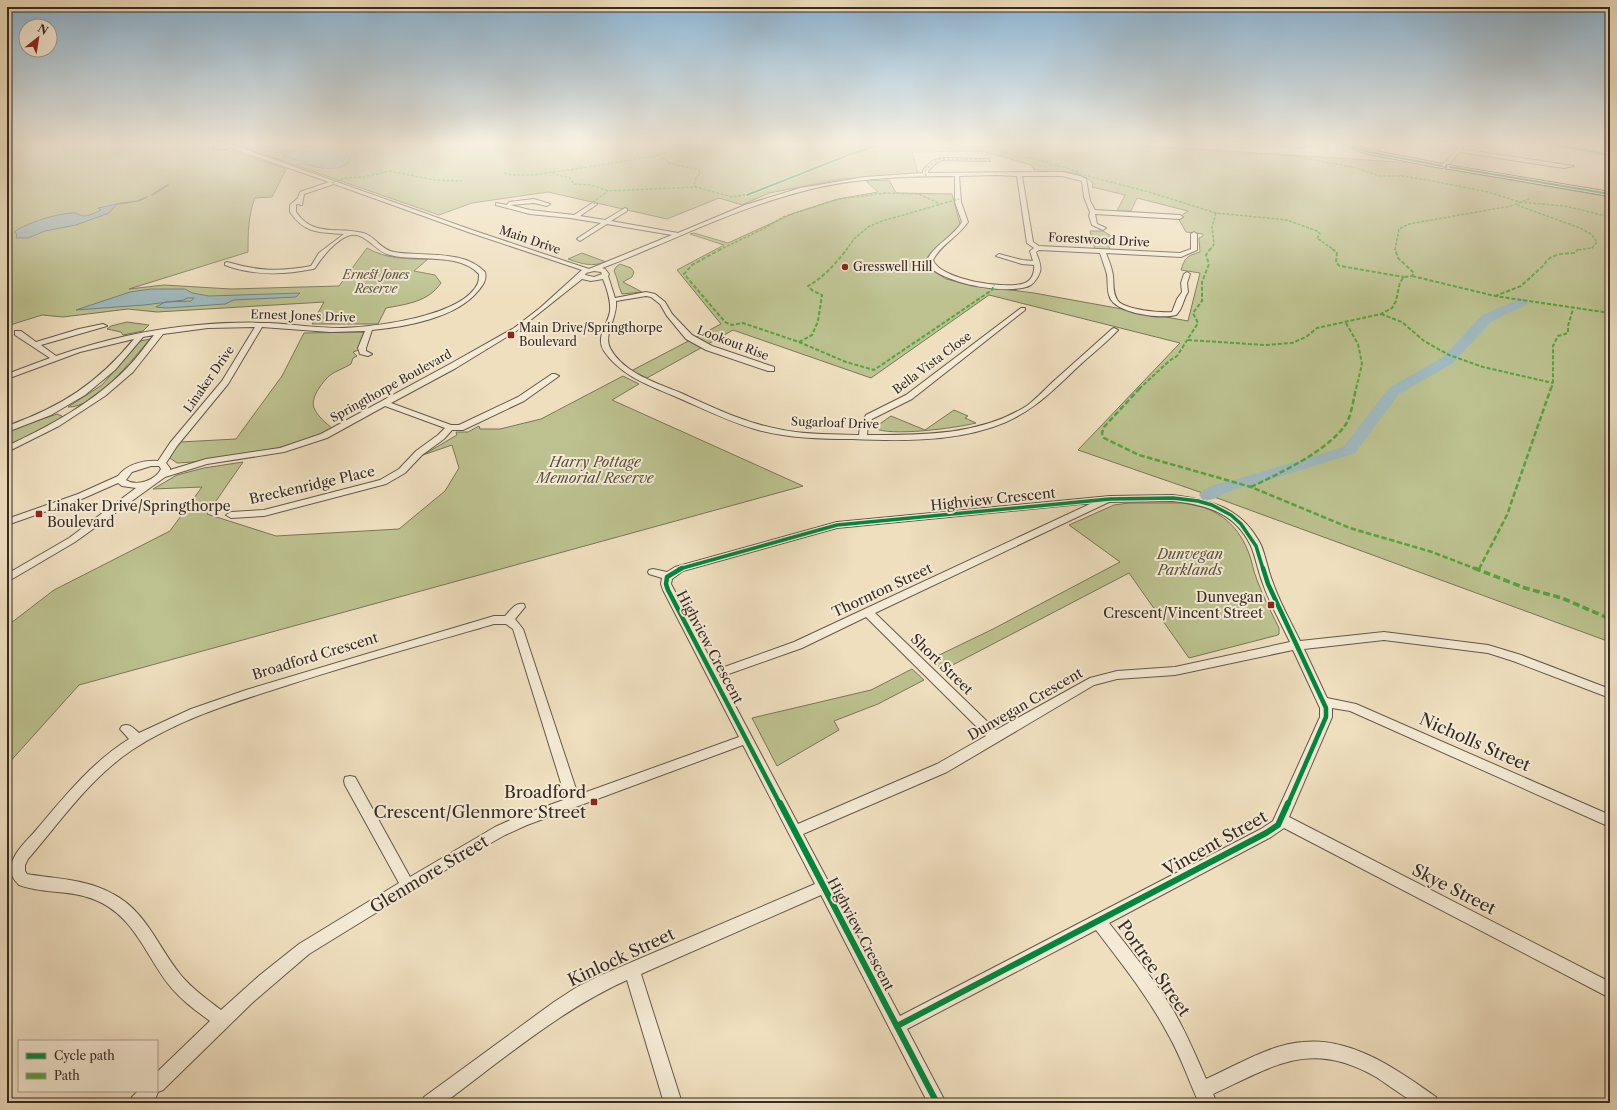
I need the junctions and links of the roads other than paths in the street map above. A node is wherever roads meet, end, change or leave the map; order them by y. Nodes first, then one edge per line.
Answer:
1 (300, 195) edge
2 (366, 195) edge
3 (787, 195) edge
4 (959, 195) edge
5 (1022, 195) edge
6 (1086, 195) edge
7 (547, 204) dead end
8 (594, 204) dead end
9 (626, 210) dead end
10 (1094, 212) junction
11 (574, 216) junction
12 (1180, 217) dead end
13 (606, 222) junction
14 (1103, 228) dead end
15 (348, 234) junction
16 (1194, 234) dead end
17 (679, 235) junction
18 (580, 239) dead end
19 (1038, 248) junction
20 (1103, 252) junction
21 (999, 256) dead end
22 (616, 262) junction
23 (1036, 263) junction
24 (227, 264) dead end
25 (586, 272) junction
26 (605, 274) junction
27 (1187, 274) dead end
28 (592, 279) junction
29 (569, 287) junction
30 (608, 287) junction
31 (613, 300) junction
32 (1023, 309) dead end
33 (260, 325) junction
34 (103, 326) dead end
35 (369, 328) junction
36 (1114, 330) dead end
37 (161, 332) junction
38 (18, 333) dead end
39 (141, 335) junction
40 (34, 345) junction
41 (368, 354) dead end
42 (56, 359) junction
43 (771, 369) dead end
44 (555, 376) dead end
45 (7, 377) edge
46 (385, 403) junction
47 (59, 409) junction
48 (73, 414) junction
49 (450, 427) junction
50 (7, 429) edge
51 (863, 437) junction
52 (173, 445) junction
53 (7, 450) edge
54 (138, 466) junction
55 (163, 468) junction
56 (152, 481) junction
57 (125, 483) junction
58 (1110, 498) junction
59 (1078, 501) junction
60 (1063, 502) junction
61 (120, 504) junction
62 (1087, 510) junction
63 (1225, 511) joint
64 (231, 515) dead end
65 (7, 522) edge
66 (1060, 522) junction
67 (51, 553) junction
68 (7, 571) edge
69 (653, 572) dead end
70 (668, 576) junction
71 (7, 579) edge
72 (520, 607) dead end
73 (867, 612) junction
74 (508, 620) junction
75 (1297, 644) junction
76 (713, 675) junction
77 (1610, 694) edge
78 (1324, 702) junction
79 (126, 729) dead end
80 (995, 737) junction
81 (746, 738) junction
82 (138, 740) junction
83 (350, 781) dead end
84 (574, 802) junction
85 (1281, 820) junction
86 (1610, 821) edge
87 (795, 831) junction
88 (408, 886) junction
89 (824, 887) junction
90 (1098, 920) junction
91 (632, 971) junction
92 (1610, 990) edge
93 (222, 1021) junction
94 (897, 1026) junction
95 (158, 1083) edge
96 (149, 1092) edge
97 (1205, 1096) edge
98 (138, 1103) edge
99 (430, 1103) edge
100 (673, 1103) edge
101 (938, 1103) edge
102 (1430, 1103) edge

1 - 15 street, Ernest Jones Drive
2 - 25 street, Main Drive
3 - 17 street
4 - 23 street
5 - 19 street, Forestwood Drive
6 - 10 street
7 - 11 street
8 - 11 street
9 - 13 street
10 - 12 street
10 - 14 street
11 - 13 street
13 - 17 street
13 - 18 street
15 - 24 street
15 - 35 street, Ernest Jones Drive
16 - 20 street, Forestwood Drive
17 - 22 street
19 - 20 street, Forestwood Drive
19 - 23 street
20 - 27 street
21 - 23 street
22 - 25 street
22 - 26 street
25 - 26 street
25 - 28 street
25 - 29 street, Springthorpe Boulevard
26 - 28 street, Springthorpe Boulevard
26 - 30 street, Sugarloaf Drive
28 - 29 street, Springthorpe Boulevard
28 - 30 street
29 - 46 street, Springthorpe Boulevard
30 - 31 street, Sugarloaf Drive
31 - 43 street, Lookout Rise
31 - 51 street, Sugarloaf Drive
32 - 51 street, Bella Vista Close
33 - 35 street, Ernest Jones Drive
33 - 37 street, Ernest Jones Drive
33 - 52 street, Linaker Drive
34 - 40 street
35 - 41 street
36 - 51 street, Sugarloaf Drive
37 - 39 street, Ernest Jones Drive
37 - 48 street
38 - 40 street
39 - 42 street, Ernest Jones Drive
39 - 47 street
40 - 42 street
42 - 45 street, Ernest Jones Drive
44 - 49 street
46 - 49 street
46 - 55 street, Springthorpe Boulevard
47 - 48 street
47 - 50 street
48 - 53 street
49 - 64 street, Breckenridge Place
52 - 54 street, Linaker Drive
52 - 55 street, Linaker Drive
54 - 55 street
54 - 57 street, Linaker Drive
55 - 56 street
56 - 57 street
56 - 61 street
57 - 61 street
57 - 65 street
58 - 59 street, Highview Crescent
58 - 62 street, Thornton Street
58 - 63 street, Highview Crescent
59 - 60 street, Highview Crescent
59 - 62 street
60 - 66 street
60 - 70 street, Highview Crescent
61 - 67 street
62 - 66 street, Thornton Street
63 - 75 street, Vincent Street
66 - 73 street, Thornton Street
67 - 68 street
67 - 71 street
69 - 70 street, Highview Crescent
70 - 76 street, Highview Crescent
72 - 74 street
73 - 76 street, Thornton Street
73 - 80 street, Short Street
74 - 82 street, Broadford Crescent
74 - 84 street
75 - 77 street, Dunvegan Crescent
75 - 78 street, Vincent Street
75 - 80 street, Dunvegan Crescent
76 - 81 street, Highview Crescent
78 - 85 street, Vincent Street
78 - 86 street, Nicholls Street
79 - 82 street
80 - 87 street, Dunvegan Crescent
81 - 84 street, Glenmore Street
81 - 87 street, Highview Crescent
82 - 93 street, Broadford Crescent
83 - 88 street
84 - 88 street, Glenmore Street
85 - 90 street, Vincent Street
85 - 92 street, Skye Street
87 - 89 street, Highview Crescent
88 - 93 street, Glenmore Street
89 - 91 street, Kinlock Street
89 - 94 street, Highview Crescent
90 - 94 street, Vincent Street
90 - 97 street, Portree Street
91 - 99 street, Kinlock Street
91 - 100 street
93 - 95 street, Glenmore Street
94 - 101 street, Highview Crescent
96 - 98 street
97 - 102 street

